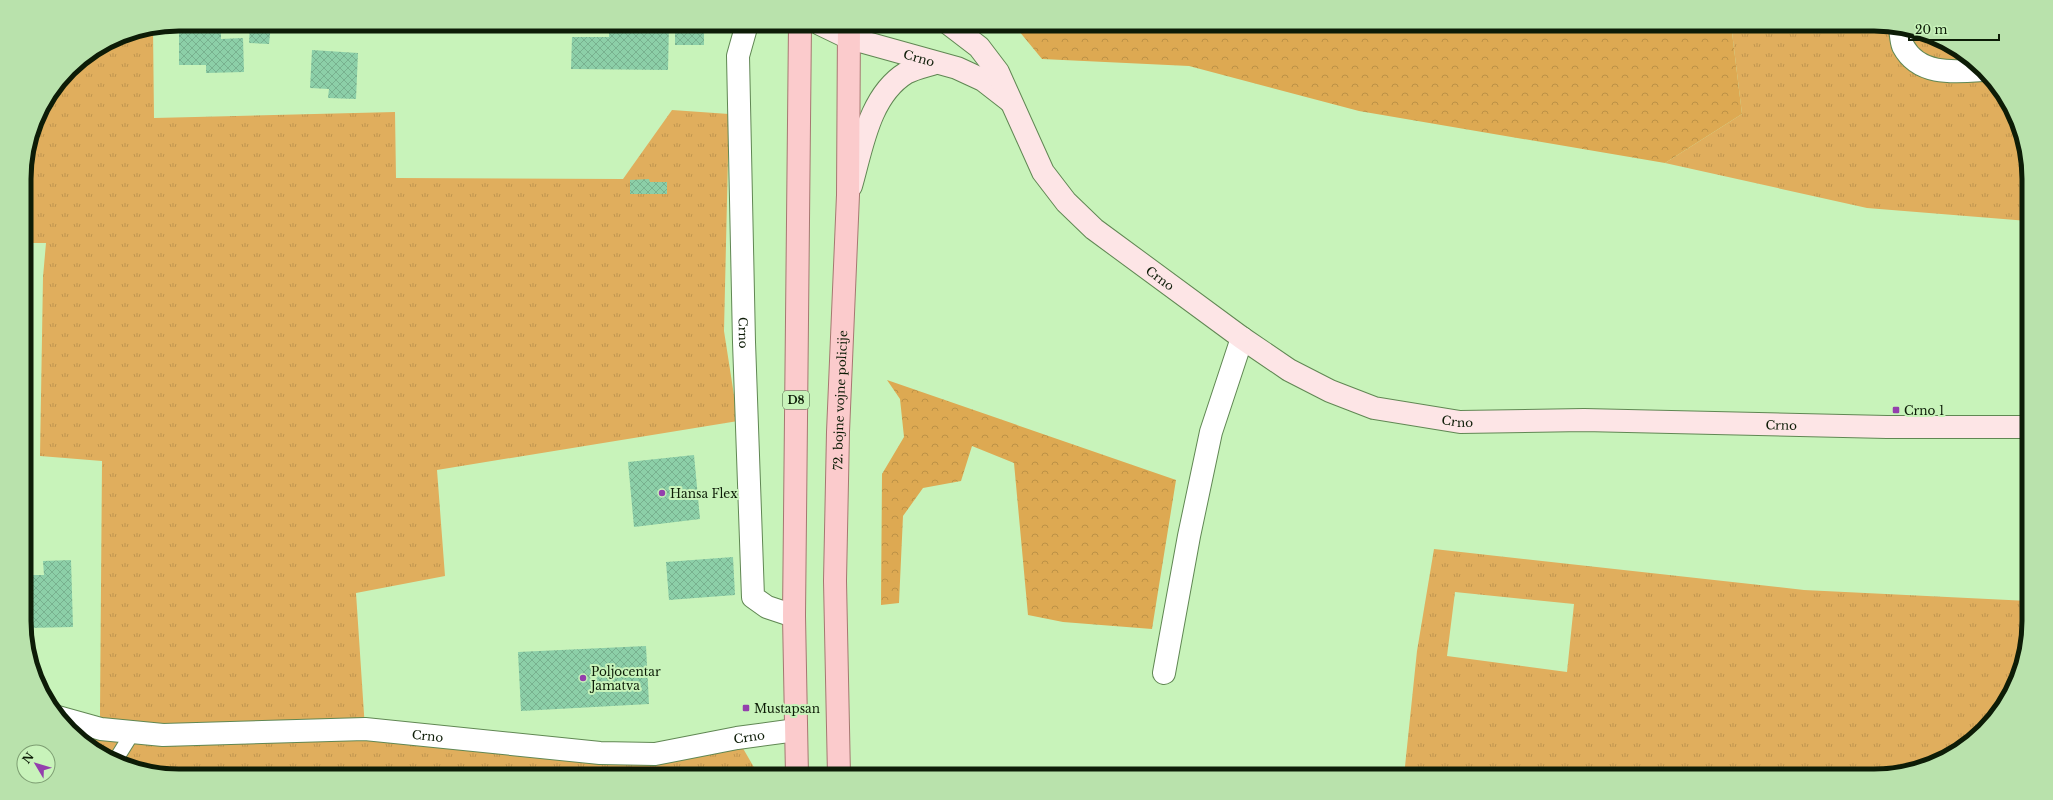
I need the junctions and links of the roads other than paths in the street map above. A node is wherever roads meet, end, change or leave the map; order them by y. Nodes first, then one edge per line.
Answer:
1 (745, 31) edge
2 (800, 31) edge
3 (849, 31) edge
4 (957, 31) edge
5 (1901, 34) edge
6 (935, 63) junction
7 (1975, 70) edge
8 (1012, 103) junction
9 (848, 195) junction
10 (1242, 338) junction
11 (2022, 427) edge
12 (794, 616) junction
13 (1164, 673) dead end
14 (69, 720) edge
15 (796, 730) junction
16 (132, 732) junction
17 (118, 756) edge
18 (797, 769) edge
19 (839, 769) edge

1 - 12 street, Crno
2 - 12 main road, D8
3 - 6 street, Crno
3 - 9 main road, 72. bojne vojne policije
4 - 8 street, Crno
5 - 7 street
6 - 8 street, Crno
6 - 9 street
8 - 10 street, Crno
9 - 19 main road, 72. bojne vojne policije
10 - 11 street, Crno
10 - 13 street
12 - 15 main road, D8
14 - 16 street, Crno
15 - 16 street, Crno
15 - 18 main road, D8
16 - 17 lane

